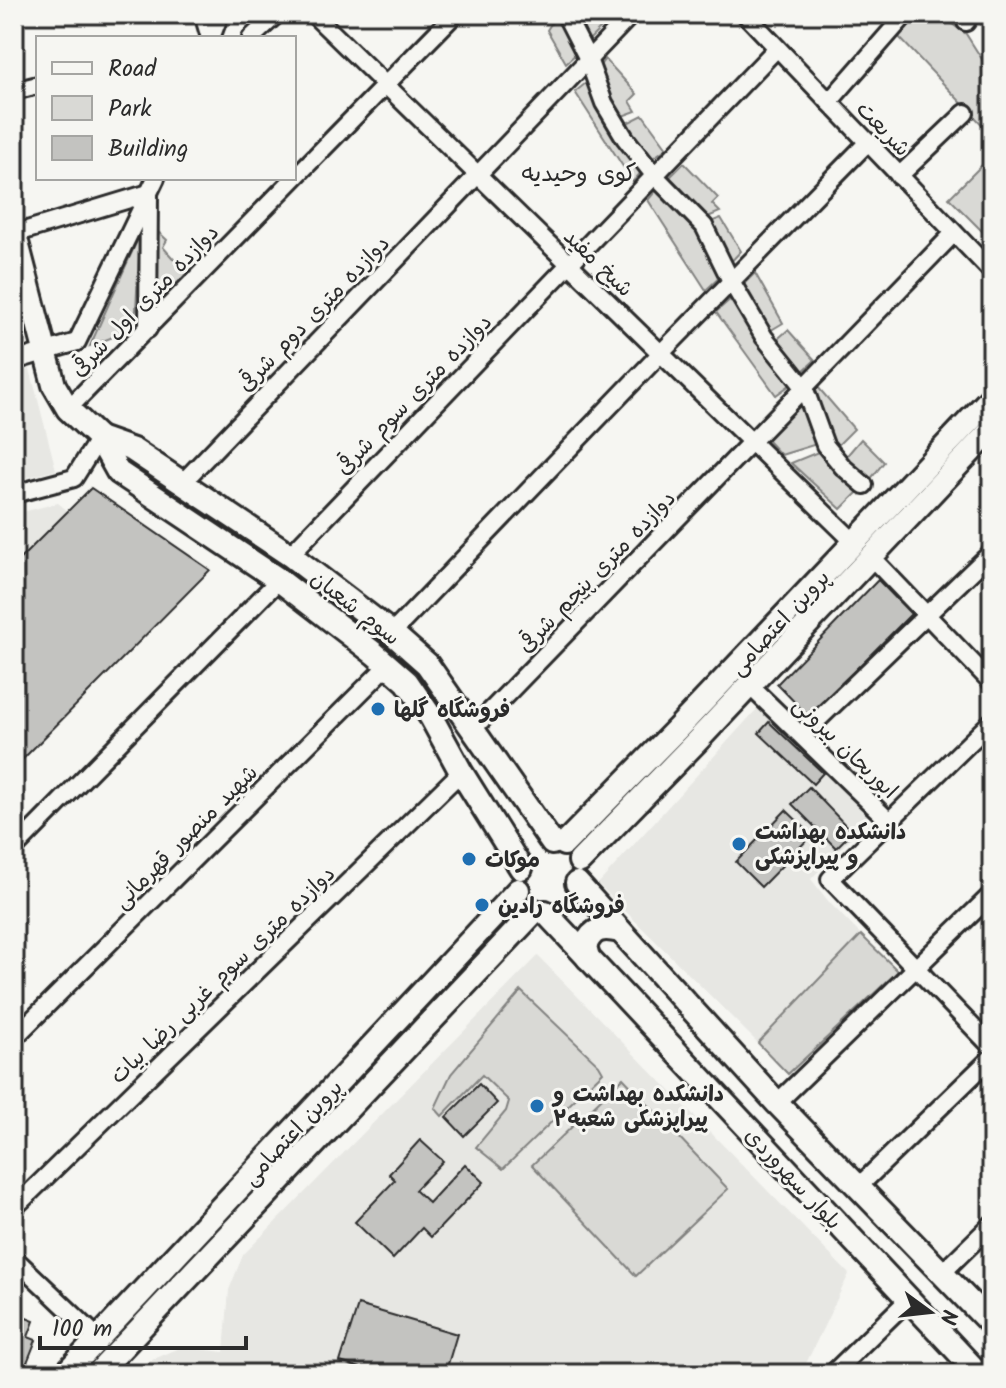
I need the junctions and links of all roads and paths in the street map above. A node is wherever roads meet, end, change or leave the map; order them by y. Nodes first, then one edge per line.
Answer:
1 (203, 14) edge
2 (220, 14) edge
3 (277, 14) edge
4 (313, 14) edge
5 (455, 14) edge
6 (565, 14) edge
7 (632, 14) edge
8 (906, 14) edge
9 (755, 17) edge
10 (210, 36) edge
11 (212, 36) edge
12 (253, 36) edge
13 (777, 48) junction
14 (588, 59) junction
15 (385, 85) junction
16 (36, 86) edge
17 (14, 91) edge
18 (829, 102) junction
19 (965, 113) dead end
20 (868, 142) junction
21 (476, 173) junction
22 (654, 175) junction
23 (899, 176) junction
24 (296, 177) edge
25 (293, 180) edge
26 (153, 186) edge
27 (14, 233) edge
28 (954, 233) junction
29 (568, 263) junction
30 (992, 272) edge
31 (731, 281) junction
32 (148, 329) junction
33 (45, 353) junction
34 (661, 353) junction
35 (14, 361) edge
36 (804, 387) junction
37 (992, 397) edge
38 (68, 409) junction
39 (992, 429) edge
40 (99, 438) junction
41 (751, 442) junction
42 (182, 483) junction
43 (864, 485) dead end
44 (14, 494) edge
45 (862, 550) junction
46 (992, 552) edge
47 (290, 555) junction
48 (279, 580) junction
49 (926, 615) junction
50 (392, 633) junction
51 (388, 665) junction
52 (992, 683) edge
53 (749, 685) junction
54 (992, 721) edge
55 (472, 730) junction
56 (802, 735) junction
57 (461, 772) junction
58 (528, 809) junction
59 (889, 821) junction
60 (500, 834) junction
61 (558, 844) junction
62 (14, 849) edge
63 (580, 861) junction
64 (519, 879) junction
65 (577, 883) junction
66 (992, 894) edge
67 (540, 911) junction
68 (620, 931) junction
69 (588, 958) junction
70 (915, 968) junction
71 (14, 1038) edge
72 (992, 1047) edge
73 (992, 1057) edge
74 (777, 1103) junction
75 (858, 1187) junction
76 (14, 1208) edge
77 (992, 1224) edge
78 (14, 1258) edge
79 (942, 1273) junction
80 (908, 1300) junction
81 (992, 1325) edge
82 (99, 1339) junction
83 (65, 1374) edge
84 (97, 1374) edge
85 (832, 1374) edge
86 (979, 1374) edge

1 - 10 street
2 - 11 street
3 - 12 street
4 - 15 street, شیخ مفید
5 - 15 street, دوازده متری اول شرقی
6 - 14 street
7 - 14 street, دوازده متری دوم شرقی
8 - 18 street
9 - 13 street, شریعت
13 - 18 street, شریعت
13 - 22 street, دوازده متری سوم شرقی
14 - 21 street, دوازده متری دوم شرقی
14 - 22 street
15 - 21 street, شیخ مفید
15 - 24 street, دوازده متری اول شرقی
16 - 17 street
18 - 20 street, شریعت
19 - 23 street
20 - 23 street, شریعت
20 - 31 street
21 - 29 street, شیخ مفید
21 - 42 street, دوازده متری دوم شرقی
22 - 29 street, دوازده متری سوم شرقی
22 - 31 street
23 - 28 street, شریعت
25 - 32 street, دوازده متری اول شرقی
26 - 27 street
26 - 32 street
26 - 33 street
27 - 33 main road, سوم شعبان
28 - 30 street, شریعت
28 - 36 street, دوازده متری پنجم شرقی
29 - 34 street, شیخ مفید
29 - 47 street, دوازده متری سوم شرقی
31 - 34 street
31 - 36 street
32 - 38 street, دوازده متری اول شرقی
33 - 35 street
33 - 38 main road, سوم شعبان
34 - 41 street, شیخ مفید
34 - 50 street
36 - 41 street, دوازده متری پنجم شرقی
36 - 43 street
37 - 45 main road, پروین اعتصامی
38 - 40 main road, سوم شعبان
39 - 45 main road, پروین اعتصامی
40 - 42 main road, سوم شعبان
40 - 44 street
40 - 48 main road, سوم شعبان
41 - 45 street, شیخ مفید
41 - 55 street, دوازده متری پنجم شرقی
42 - 47 main road, سوم شعبان
45 - 49 street, شیخ مفید
45 - 53 main road, پروین اعتصامی
45 - 61 main road, پروین اعتصامی
46 - 49 street
47 - 50 main road, سوم شعبان
48 - 51 main road, سوم شعبان
48 - 62 street
49 - 52 street, شیخ مفید
49 - 56 street
50 - 55 main road, سوم شعبان
51 - 57 main road, سوم شعبان
51 - 71 street, شهید منصور قهرمانی
53 - 56 street, ابوریحان بیرونی
53 - 63 main road, پروین اعتصامی
54 - 59 street
55 - 58 main road, سوم شعبان
56 - 59 street, ابوریحان بیرونی
57 - 60 main road, سوم شعبان
57 - 76 street, دوازده متری سوم غربی رضا بیات
58 - 60 main road
58 - 61 main road, سوم شعبان
59 - 70 street, ابوریحان بیرونی
60 - 64 main road, سوم شعبان
61 - 63 main road
61 - 64 main road
63 - 65 main road
64 - 67 main road
64 - 82 main road, پروین اعتصامی
65 - 67 main road
65 - 68 main road, بلوار سهروردی
66 - 70 street
67 - 69 main road, بلوار سهروردی
67 - 84 main road, پروین اعتصامی
68 - 69 main road
68 - 74 main road, بلوار سهروردی
69 - 80 main road, بلوار سهروردی
70 - 72 street, ابوریحان بیرونی
70 - 74 street
73 - 75 street
74 - 75 main road, بلوار سهروردی
75 - 79 main road, بلوار سهروردی
77 - 79 street
78 - 82 street
79 - 81 main road, بلوار سهروردی
80 - 85 street
80 - 86 main road, بلوار سهروردی
82 - 83 main road, پروین اعتصامی

